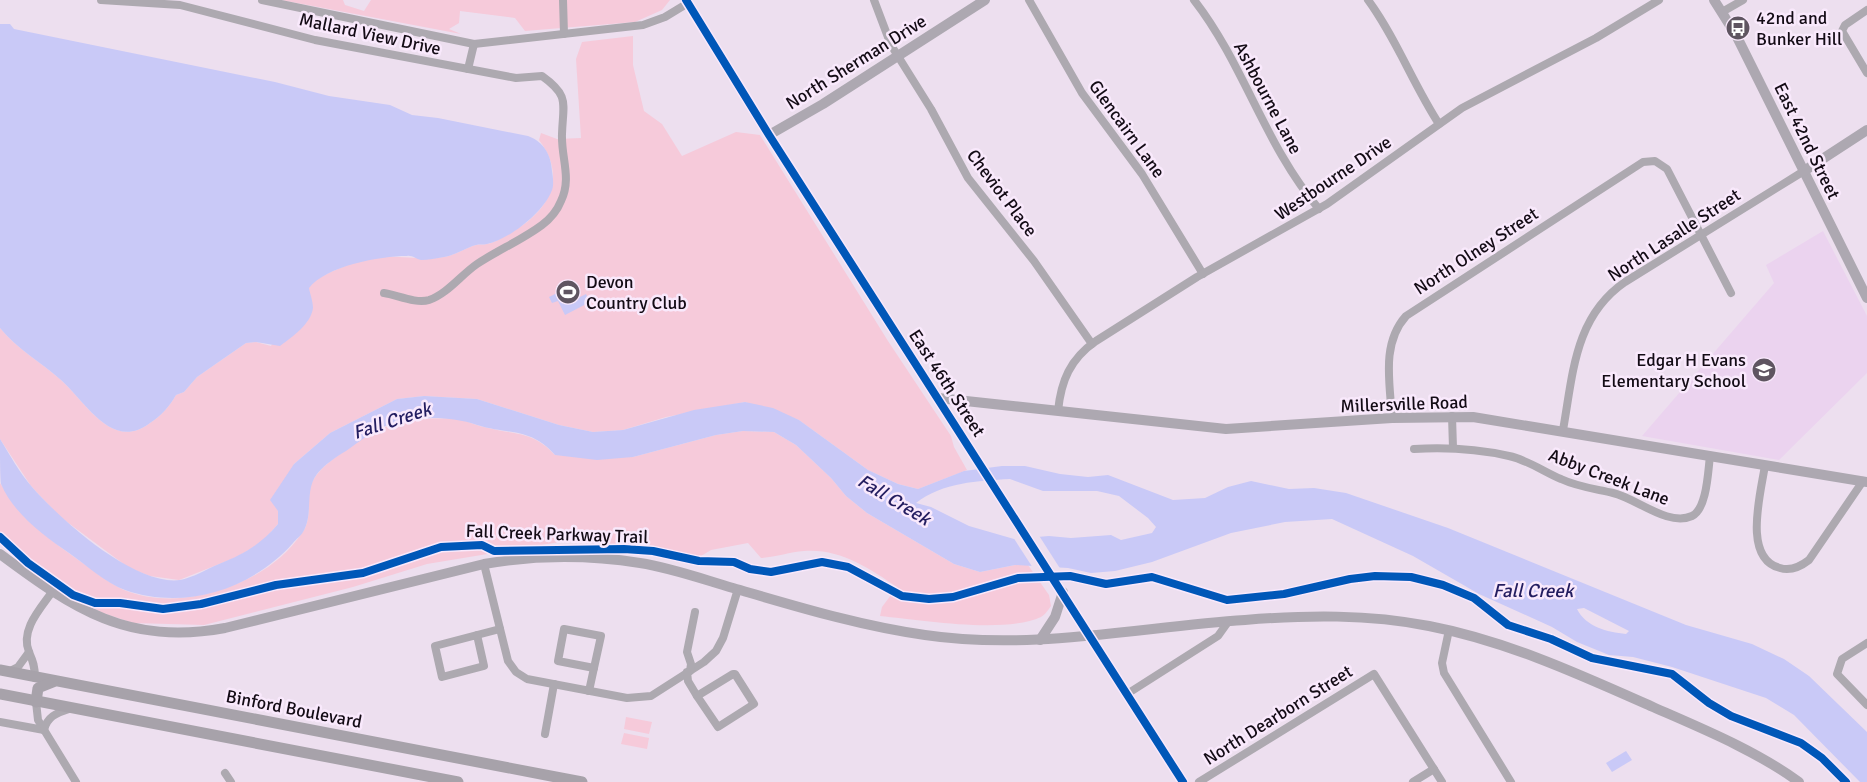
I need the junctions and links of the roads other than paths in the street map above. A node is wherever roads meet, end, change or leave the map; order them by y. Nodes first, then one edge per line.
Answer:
1 (100, 0) edge
2 (262, 0) edge
3 (563, 0) edge
4 (874, 0) edge
5 (985, 0) edge
6 (1029, 0) edge
7 (1194, 0) edge
8 (1368, 0) edge
9 (1659, 0) edge
10 (1714, 0) edge
11 (1743, 0) edge
12 (687, 1) edge
13 (1867, 10) edge
14 (1722, 12) junction
15 (564, 34) junction
16 (474, 44) junction
17 (898, 55) junction
18 (468, 69) junction
19 (1867, 73) edge
20 (1438, 124) junction
21 (1867, 130) edge
22 (769, 135) junction
23 (1804, 170) junction
24 (1319, 209) junction
25 (1701, 234) junction
26 (1203, 274) junction
27 (384, 293) dead end
28 (1731, 293) dead end
29 (1867, 298) edge
30 (1092, 344) junction
31 (938, 398) junction
32 (1058, 411) junction
33 (1452, 416) junction
34 (1392, 418) junction
35 (1563, 430) junction
36 (1453, 448) junction
37 (1414, 449) dead end
38 (1710, 456) junction
39 (1765, 465) junction
40 (1865, 481) edge
41 (0, 554) edge
42 (484, 564) junction
43 (738, 589) junction
44 (52, 592) junction
45 (1062, 592) junction
46 (695, 612) dead end
47 (1228, 622) junction
48 (500, 629) junction
49 (1449, 630) junction
50 (477, 635) junction
51 (1090, 636) junction
52 (1040, 640) junction
53 (1867, 643) edge
54 (29, 652) junction
55 (594, 668) junction
56 (4, 671) edge
57 (688, 672) junction
58 (35, 678) junction
59 (54, 681) junction
60 (554, 684) junction
61 (589, 691) junction
62 (0, 694) edge
63 (1127, 694) junction
64 (698, 696) junction
65 (16, 697) junction
66 (36, 702) junction
67 (1867, 705) edge
68 (71, 709) junction
69 (0, 722) edge
70 (44, 730) junction
71 (545, 734) dead end
72 (1434, 769) junction
73 (226, 773) dead end
74 (1794, 781) edge
75 (76, 782) edge
76 (231, 782) edge
77 (458, 782) edge
78 (582, 782) edge
79 (1183, 782) edge
80 (1199, 782) edge
81 (1413, 782) edge
82 (1442, 782) edge
83 (1511, 782) edge

1 - 18 street, Mallard View Drive
2 - 16 street
3 - 15 street
4 - 17 street, Cheviot Place
5 - 17 main road, North Sherman Drive
6 - 26 street, Glencairn Lane
7 - 24 street, Ashbourne Lane
8 - 20 street
9 - 20 street, Westbourne Drive
10 - 14 main road, East 42nd Street
11 - 14 street
12 - 15 street
12 - 22 main road, East 46th Street
13 - 19 street
14 - 23 main road, East 42nd Street
15 - 16 street
16 - 18 street
17 - 22 main road, North Sherman Drive
17 - 30 street, Cheviot Place
18 - 27 street, Mallard View Drive
20 - 24 street, Westbourne Drive
21 - 23 main road
22 - 31 main road, East 46th Street
23 - 25 street, North Lasalle Street
23 - 29 main road, East 42nd Street
24 - 26 street, Westbourne Drive
25 - 28 street
25 - 34 street, North Olney Street
25 - 35 street, North Lasalle Street
26 - 30 street, Westbourne Drive
30 - 32 street, Westbourne Drive
31 - 32 main road, Millersville Road
31 - 45 main road, East 46th Street
32 - 34 main road, Millersville Road
33 - 34 main road, Millersville Road
33 - 35 main road, Millersville Road
33 - 36 street
35 - 38 main road, Millersville Road
36 - 37 street, Abby Creek Lane
36 - 38 street, Abby Creek Lane
38 - 39 main road, Millersville Road
39 - 40 main road, Millersville Road
39 - 40 street
41 - 44 main road
42 - 43 main road
42 - 44 main road
42 - 48 street
43 - 52 main road
43 - 57 street
44 - 54 street
45 - 51 main road, East 46th Street
45 - 52 main road
46 - 57 street
47 - 49 main road
47 - 51 main road
47 - 63 street
48 - 50 street
48 - 60 street
49 - 74 main road
49 - 83 street
50 - 50 street
51 - 52 main road
51 - 63 main road, East 46th Street
53 - 67 street
54 - 56 street
54 - 58 street
55 - 55 street
55 - 61 street
56 - 58 main road, Binford Boulevard
57 - 61 street
57 - 64 street
58 - 59 main road, Binford Boulevard
58 - 65 main road
59 - 66 main road
59 - 78 main road, Binford Boulevard
60 - 61 street
60 - 71 street
62 - 65 main road
63 - 79 main road, East 46th Street
64 - 64 street
65 - 66 main road
66 - 68 main road
66 - 70 street
68 - 70 street
68 - 77 main road
69 - 70 street
70 - 75 street
72 - 80 street, North Dearborn Street
72 - 81 street
72 - 82 street
73 - 76 street

